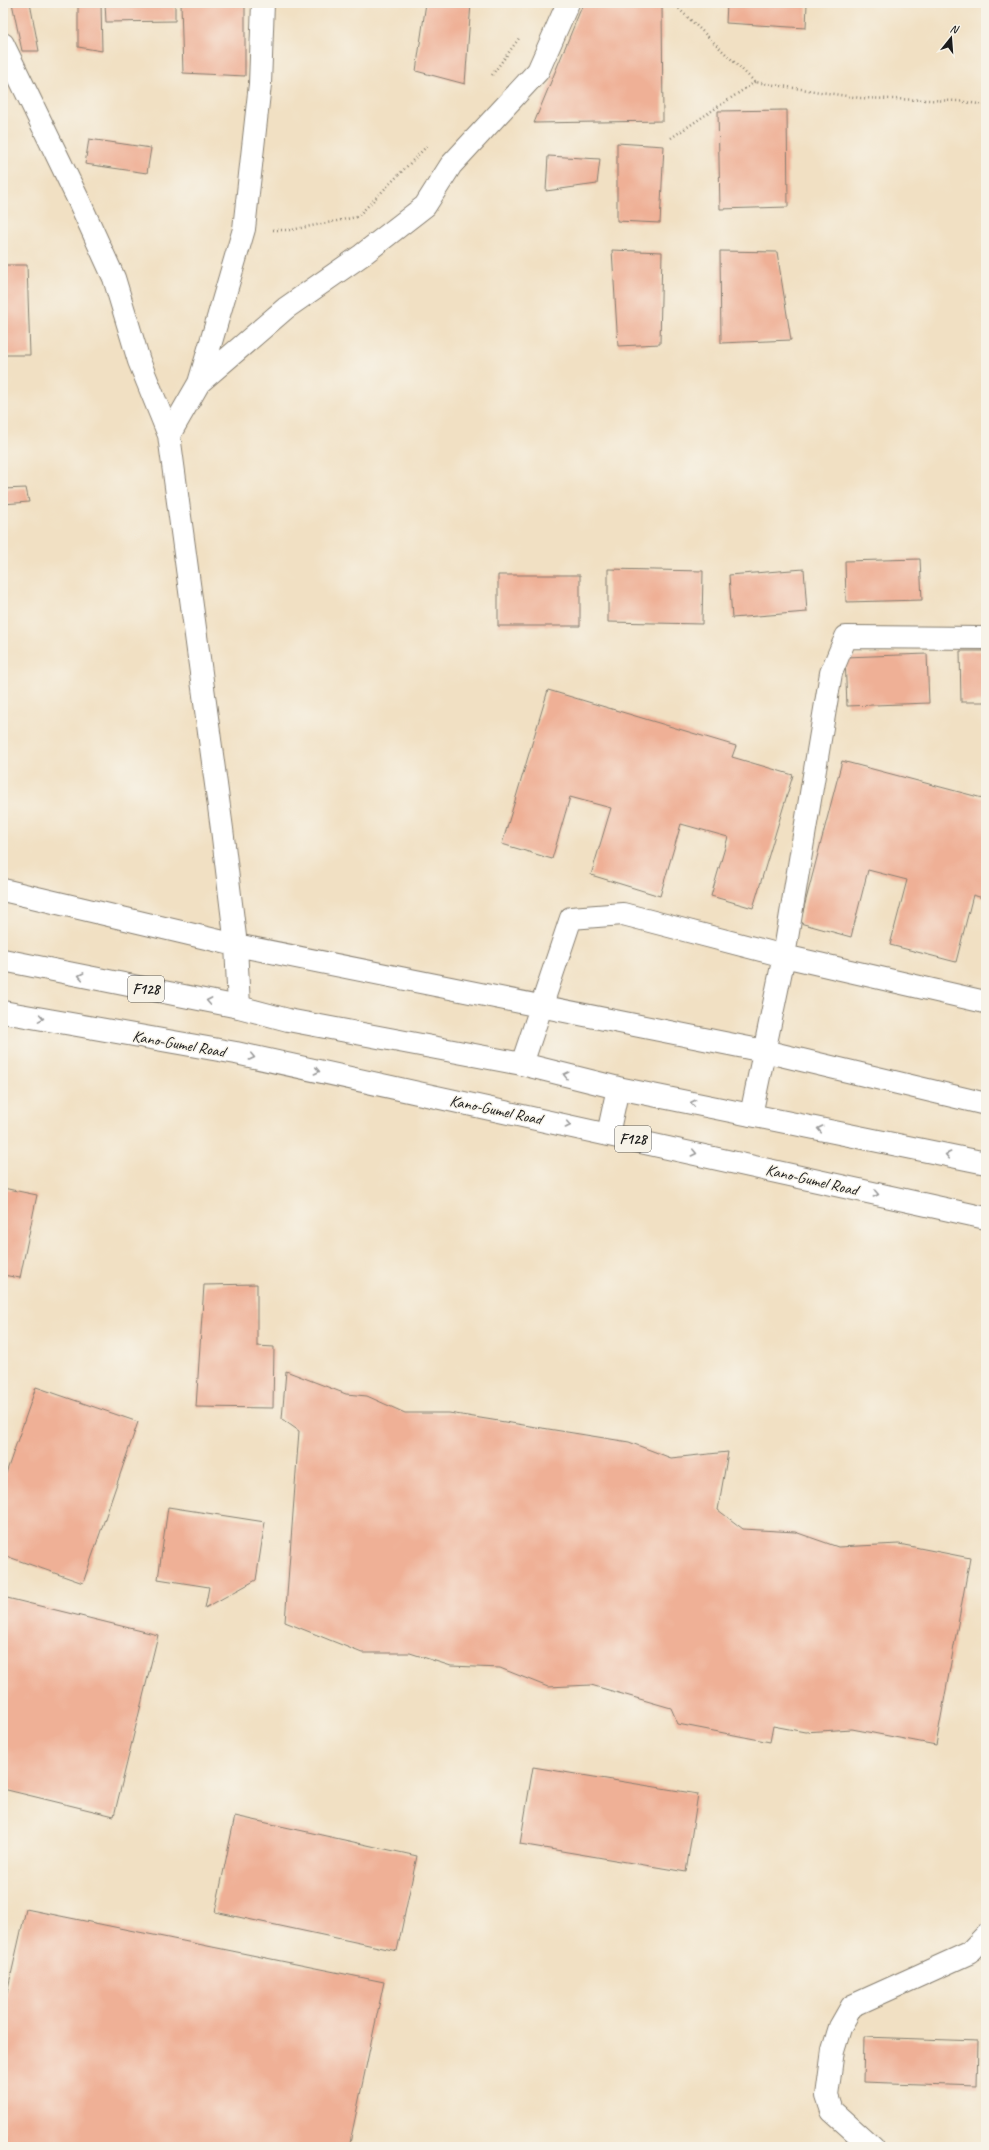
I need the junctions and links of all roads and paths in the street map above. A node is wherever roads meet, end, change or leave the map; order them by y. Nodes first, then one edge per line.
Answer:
1 (263, 3) edge
2 (568, 3) edge
3 (676, 6) dead end
4 (521, 35) dead end
5 (3, 44) edge
6 (489, 79) dead end
7 (755, 82) junction
8 (986, 104) edge
9 (671, 138) dead end
10 (432, 141) dead end
11 (244, 229) junction
12 (199, 383) junction
13 (168, 435) junction
14 (986, 638) edge
15 (3, 890) edge
16 (236, 946) junction
17 (784, 956) junction
18 (3, 960) edge
19 (985, 1002) edge
20 (541, 1007) junction
21 (239, 1008) junction
22 (3, 1012) edge
23 (764, 1051) junction
24 (522, 1064) junction
25 (618, 1088) junction
26 (986, 1104) edge
27 (751, 1114) junction
28 (608, 1134) junction
29 (986, 1163) edge
30 (986, 1218) edge
31 (986, 1936) edge
32 (872, 2147) edge

1 - 11 street
2 - 12 street
3 - 7 path
4 - 6 path
5 - 13 street
7 - 8 path
7 - 9 path
10 - 11 path
11 - 12 street
12 - 13 street
13 - 16 street
14 - 17 street
15 - 16 street
16 - 20 street
16 - 21 street
17 - 19 street
17 - 20 street
17 - 23 street
21 -> 18 street, F128
20 - 23 street
20 - 24 street
21 - 24 street, F128
22 -> 28 street, Kano-Gumel Road / F128
23 - 26 street
23 - 27 street
25 -> 24 street, F128
27 -> 25 street, F128
25 - 28 street
29 -> 27 street, F128
28 -> 30 street, Kano-Gumel Road / F128
31 - 32 street

